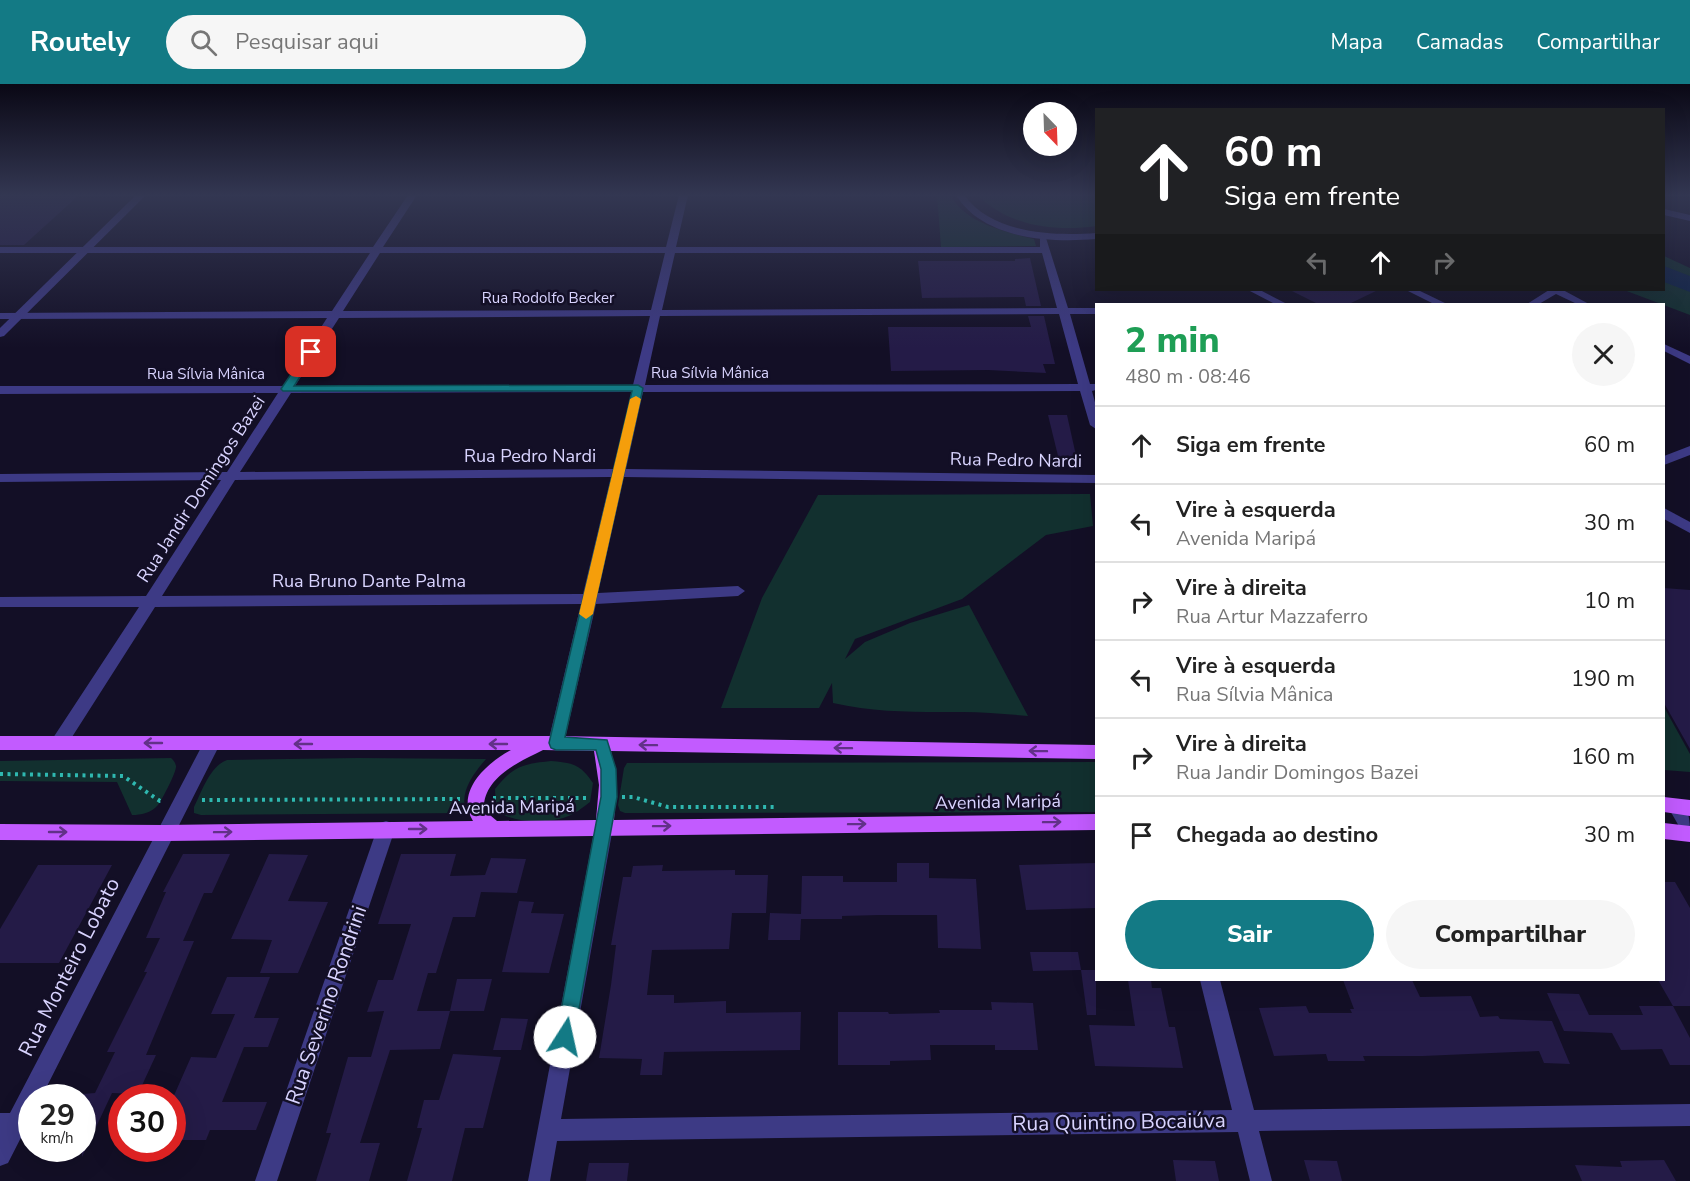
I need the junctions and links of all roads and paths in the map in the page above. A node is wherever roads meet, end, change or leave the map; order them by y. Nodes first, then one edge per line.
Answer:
1 (89, 246) edge
2 (378, 246) edge
3 (671, 246) edge
4 (1045, 246) edge
5 (0, 250) edge
6 (85, 250) junction
7 (376, 250) junction
8 (670, 250) junction
9 (1046, 250) junction
10 (1256, 291) edge
11 (1413, 291) edge
12 (1554, 291) edge
13 (1558, 291) edge
14 (1279, 303) edge
15 (1440, 303) edge
16 (1534, 303) edge
17 (1582, 303) edge
18 (1064, 311) junction
19 (1095, 311) edge
20 (656, 313) junction
21 (335, 314) junction
22 (0, 316) edge
23 (18, 316) junction
24 (0, 334) edge
25 (1665, 348) edge
26 (1690, 361) edge
27 (1091, 387) edge
28 (638, 388) junction
29 (287, 389) junction
30 (0, 390) edge
31 (1095, 417) edge
32 (1690, 450) edge
33 (1665, 461) edge
34 (618, 473) junction
35 (231, 476) junction
36 (0, 477) edge
37 (1095, 479) edge
38 (1665, 514) edge
39 (1690, 528) edge
40 (738, 591) dead end
41 (589, 599) junction
42 (150, 602) junction
43 (0, 603) edge
44 (0, 743) edge
45 (59, 743) junction
46 (212, 743) junction
47 (548, 743) junction
48 (601, 744) junction
49 (1095, 752) edge
50 (0, 774) edge
51 (609, 797) junction
52 (477, 798) junction
53 (182, 800) junction
54 (787, 807) dead end
55 (1677, 807) edge
56 (1095, 822) edge
57 (604, 827) junction
58 (492, 828) junction
59 (386, 829) junction
60 (1690, 829) edge
61 (1665, 831) edge
62 (0, 832) edge
63 (165, 833) junction
64 (1690, 834) edge
65 (1210, 981) edge
66 (1690, 1115) edge
67 (1246, 1121) junction
68 (8, 1124) edge
69 (548, 1130) junction
70 (0, 1155) edge
71 (266, 1181) edge
72 (539, 1181) edge
73 (1261, 1181) edge

1 - 6 street
2 - 7 street, Rua Jandir Domingos Bazei
3 - 8 street
4 - 9 street
5 - 6 street
6 - 7 street
6 - 23 street
7 - 8 street
7 - 21 street, Rua Jandir Domingos Bazei
8 - 9 street
8 - 20 street
9 - 18 street
10 - 14 street
11 - 15 street
12 - 16 street
13 - 17 street
18 - 19 street, Rua Rodolfo Becker
18 - 20 street, Rua Rodolfo Becker
18 - 27 street
20 - 21 street, Rua Rodolfo Becker
20 - 28 street
21 - 23 street, Rua Rodolfo Becker
21 - 29 street, Rua Jandir Domingos Bazei
22 - 23 street, Rua Rodolfo Becker
23 - 24 street
25 - 26 street
27 - 28 street, Rua Sílvia Mânica
27 - 31 street
28 - 29 street, Rua Sílvia Mânica
28 - 34 street
29 - 30 street, Rua Sílvia Mânica
29 - 35 street, Rua Jandir Domingos Bazei
32 - 33 street
34 - 35 street, Rua Pedro Nardi
34 - 37 street, Rua Pedro Nardi
34 - 41 street
35 - 36 street, Rua Pedro Nardi
35 - 42 street, Rua Jandir Domingos Bazei
38 - 39 street
40 - 41 street, Rua Bruno Dante Palma
41 - 42 street, Rua Bruno Dante Palma
41 - 47 street
42 - 43 street, Rua Bruno Dante Palma
42 - 45 street, Rua Jandir Domingos Bazei
44 - 45 main road
46 -> 45 main road
47 -> 46 main road
46 - 53 street, Rua Monteiro Lobato
47 - 48 main road
47 - 52 main road
49 -> 48 main road
48 - 51 main road
50 - 53 path
51 - 52 path
51 - 54 path
51 - 57 main road
52 - 53 path
52 - 58 main road
53 - 63 street, Rua Monteiro Lobato
55 - 60 street
57 -> 56 main road, Avenida Maripá
57 - 58 main road, Avenida Maripá
57 - 69 street
59 -> 58 main road, Avenida Maripá
63 -> 59 main road, Avenida Maripá
59 - 71 street, Rua Severino Rondrini
61 - 64 main road
62 -> 63 main road, Avenida Maripá
63 - 68 street, Rua Monteiro Lobato
65 - 67 street
66 - 67 street, Rua Quintino Bocaiúva
67 - 69 street, Rua Quintino Bocaiúva
67 - 73 street
68 - 70 street, Rua Monteiro Lobato
69 - 72 street

